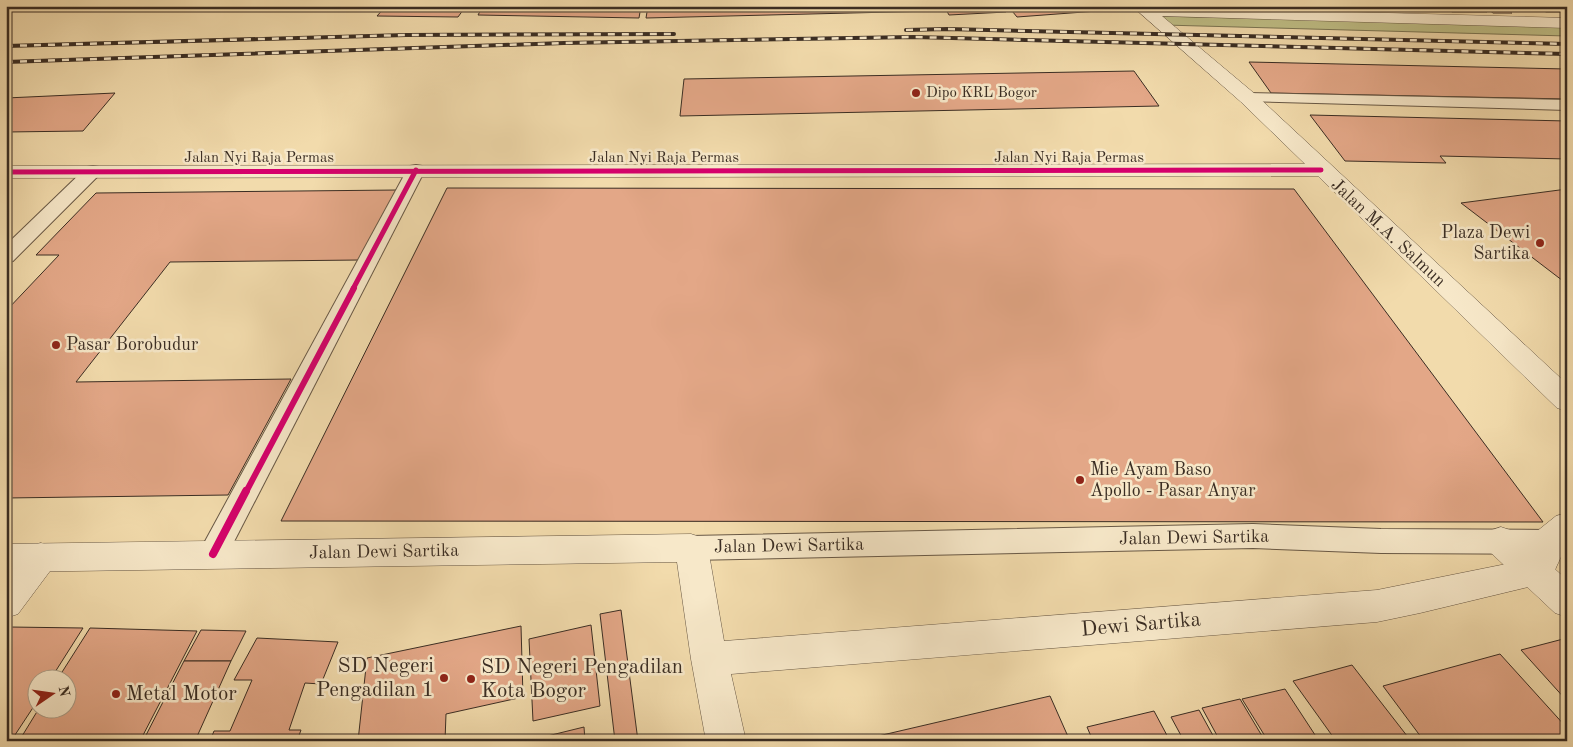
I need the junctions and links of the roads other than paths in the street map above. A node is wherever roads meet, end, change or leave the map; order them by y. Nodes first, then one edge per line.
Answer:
1 (1142, 9) edge
2 (1567, 23) edge
3 (1248, 98) junction
4 (1567, 105) edge
5 (416, 170) junction
6 (1321, 170) junction
7 (94, 171) junction
8 (6, 172) edge
9 (6, 257) edge
10 (1567, 402) edge
11 (1501, 541) joint
12 (1550, 546) edge
13 (691, 548) junction
14 (214, 554) junction
15 (41, 557) junction
16 (6, 558) edge
17 (1567, 602) edge
18 (6, 603) edge
19 (709, 659) junction
20 (726, 741) edge

1 - 2 street
1 - 3 street, Jalan M.A. Salmun
3 - 4 lane
3 - 6 street, Jalan M.A. Salmun
5 - 6 street, Jalan Nyi Raja Permas
5 - 7 street, Jalan Nyi Raja Permas
5 - 14 lane
6 - 10 street, Jalan M.A. Salmun
7 - 8 street, Jalan Nyi Raja Permas
7 - 9 lane
11 - 12 street
11 - 13 lane, Jalan Dewi Sartika
12 - 17 street
12 - 19 street, Dewi Sartika
13 - 14 street, Jalan Dewi Sartika
13 - 19 street
14 - 15 street, Jalan Dewi Sartika
15 - 16 street, Jalan Dewi Sartika
15 - 18 street
19 - 20 street

